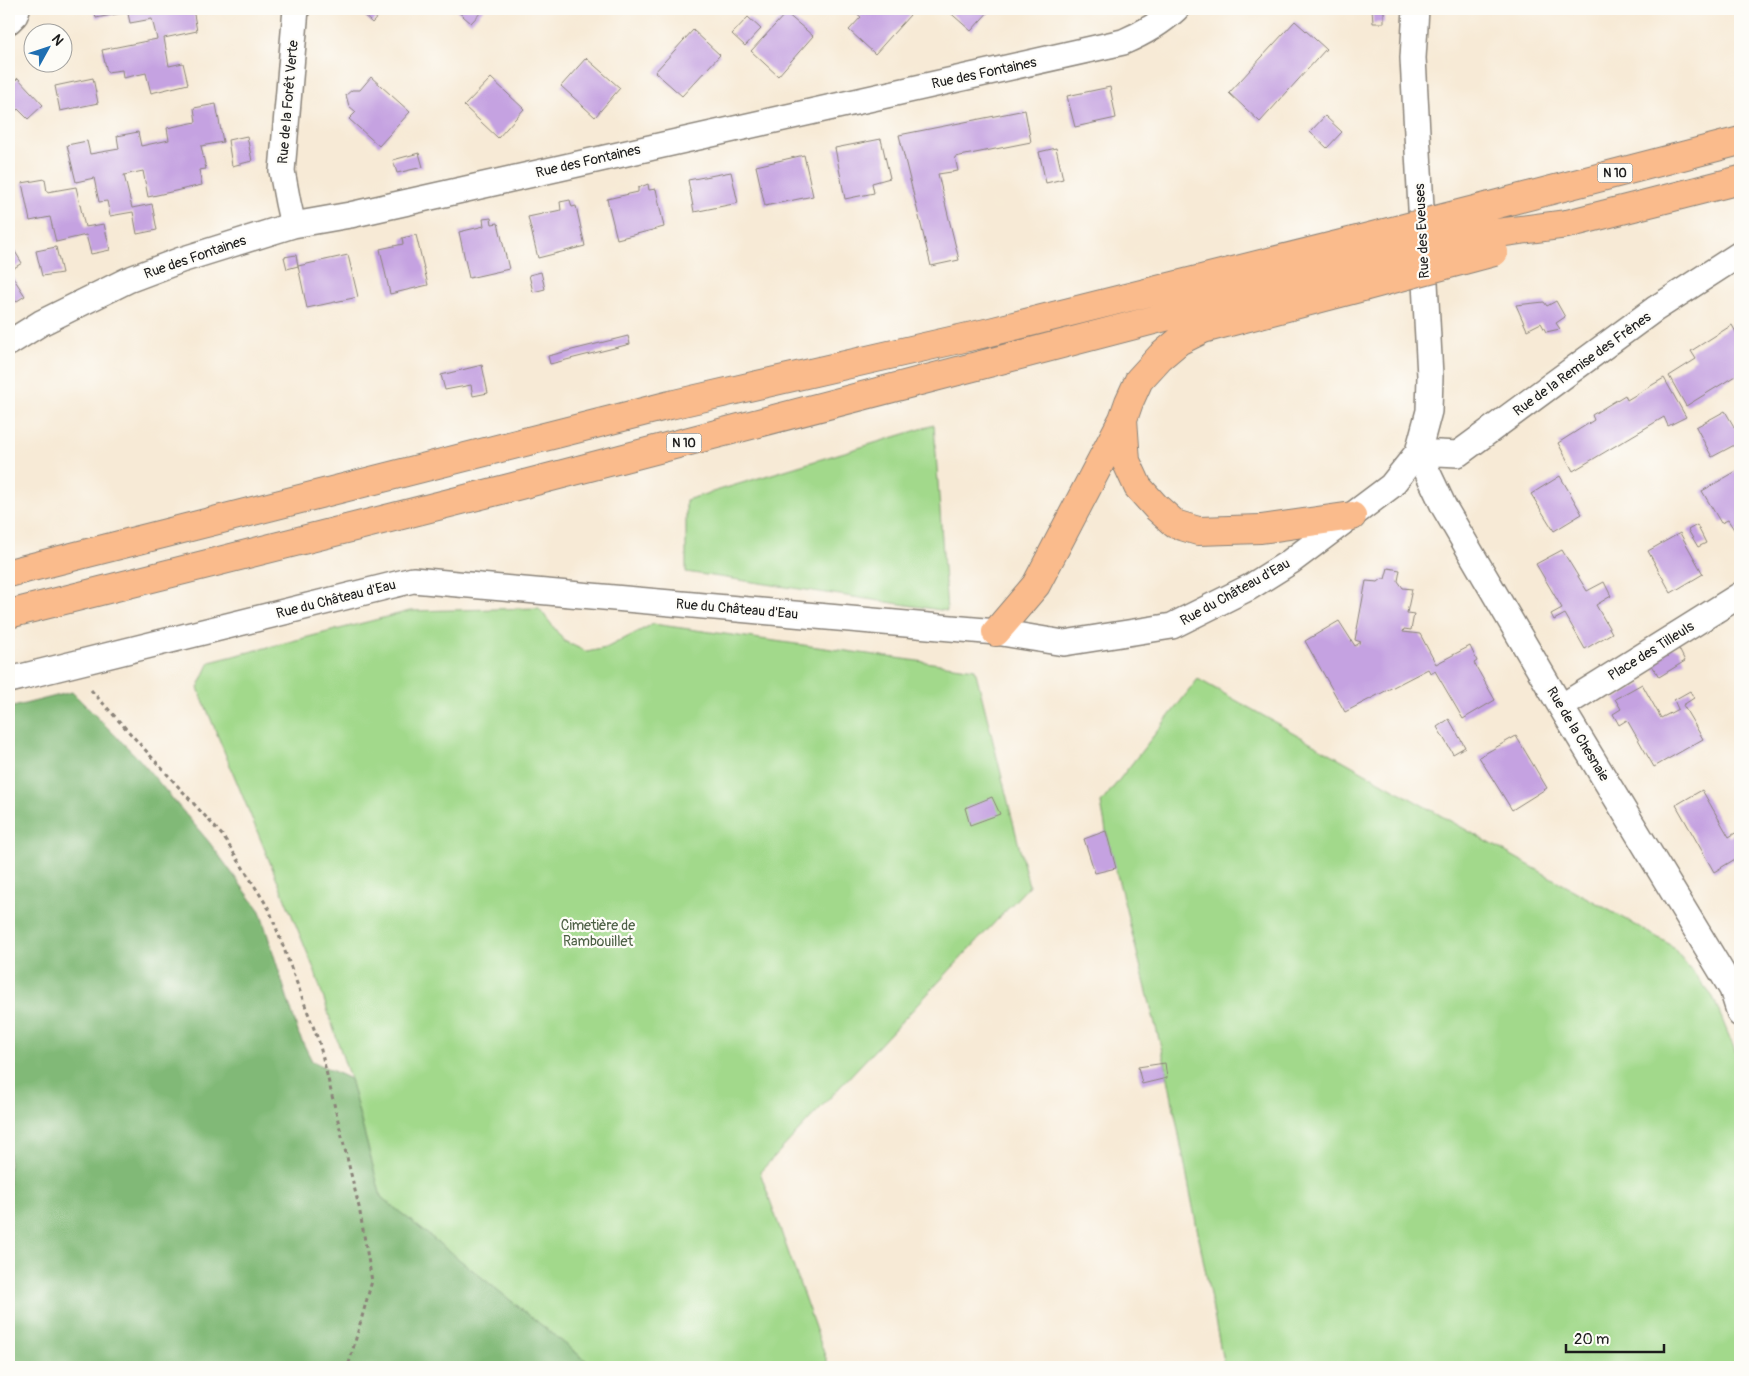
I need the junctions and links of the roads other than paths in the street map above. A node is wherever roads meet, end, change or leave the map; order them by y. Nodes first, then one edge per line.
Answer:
1 (17, 9) edge
2 (296, 9) edge
3 (1176, 9) edge
4 (1416, 9) edge
5 (9, 21) edge
6 (1740, 141) edge
7 (1740, 180) edge
8 (294, 225) junction
9 (1740, 254) edge
10 (1360, 277) junction
11 (9, 343) edge
12 (1123, 419) junction
13 (1418, 452) junction
14 (1352, 516) junction
15 (9, 573) edge
16 (1740, 595) edge
17 (9, 614) edge
18 (996, 632) junction
19 (9, 680) edge
20 (1561, 707) junction
21 (1736, 990) edge
22 (1740, 1014) edge

1 - 5 street
2 - 8 street, Rue de la Forêt Verte
3 - 8 street, Rue des Fontaines
4 - 13 street, Rue des Eveuses
6 - 15 main road, N 10, bridge
7 - 10 main road, N 10, bridge
8 - 11 street, Rue des Fontaines
9 - 13 street, Rue de la Remise des Frênes
10 - 12 main road
10 - 17 main road, N 10
12 - 14 main road
12 - 18 main road
13 - 14 street, Rue du Château d'Eau
13 - 20 street, Rue de la Chesnaie
14 - 18 street, Rue du Château d'Eau
16 - 20 street, Place des Tilleuls
18 - 19 street, Rue du Château d'Eau
20 - 21 street, Rue de la Chesnaie
21 - 22 street, Rue de la Chesnaie

